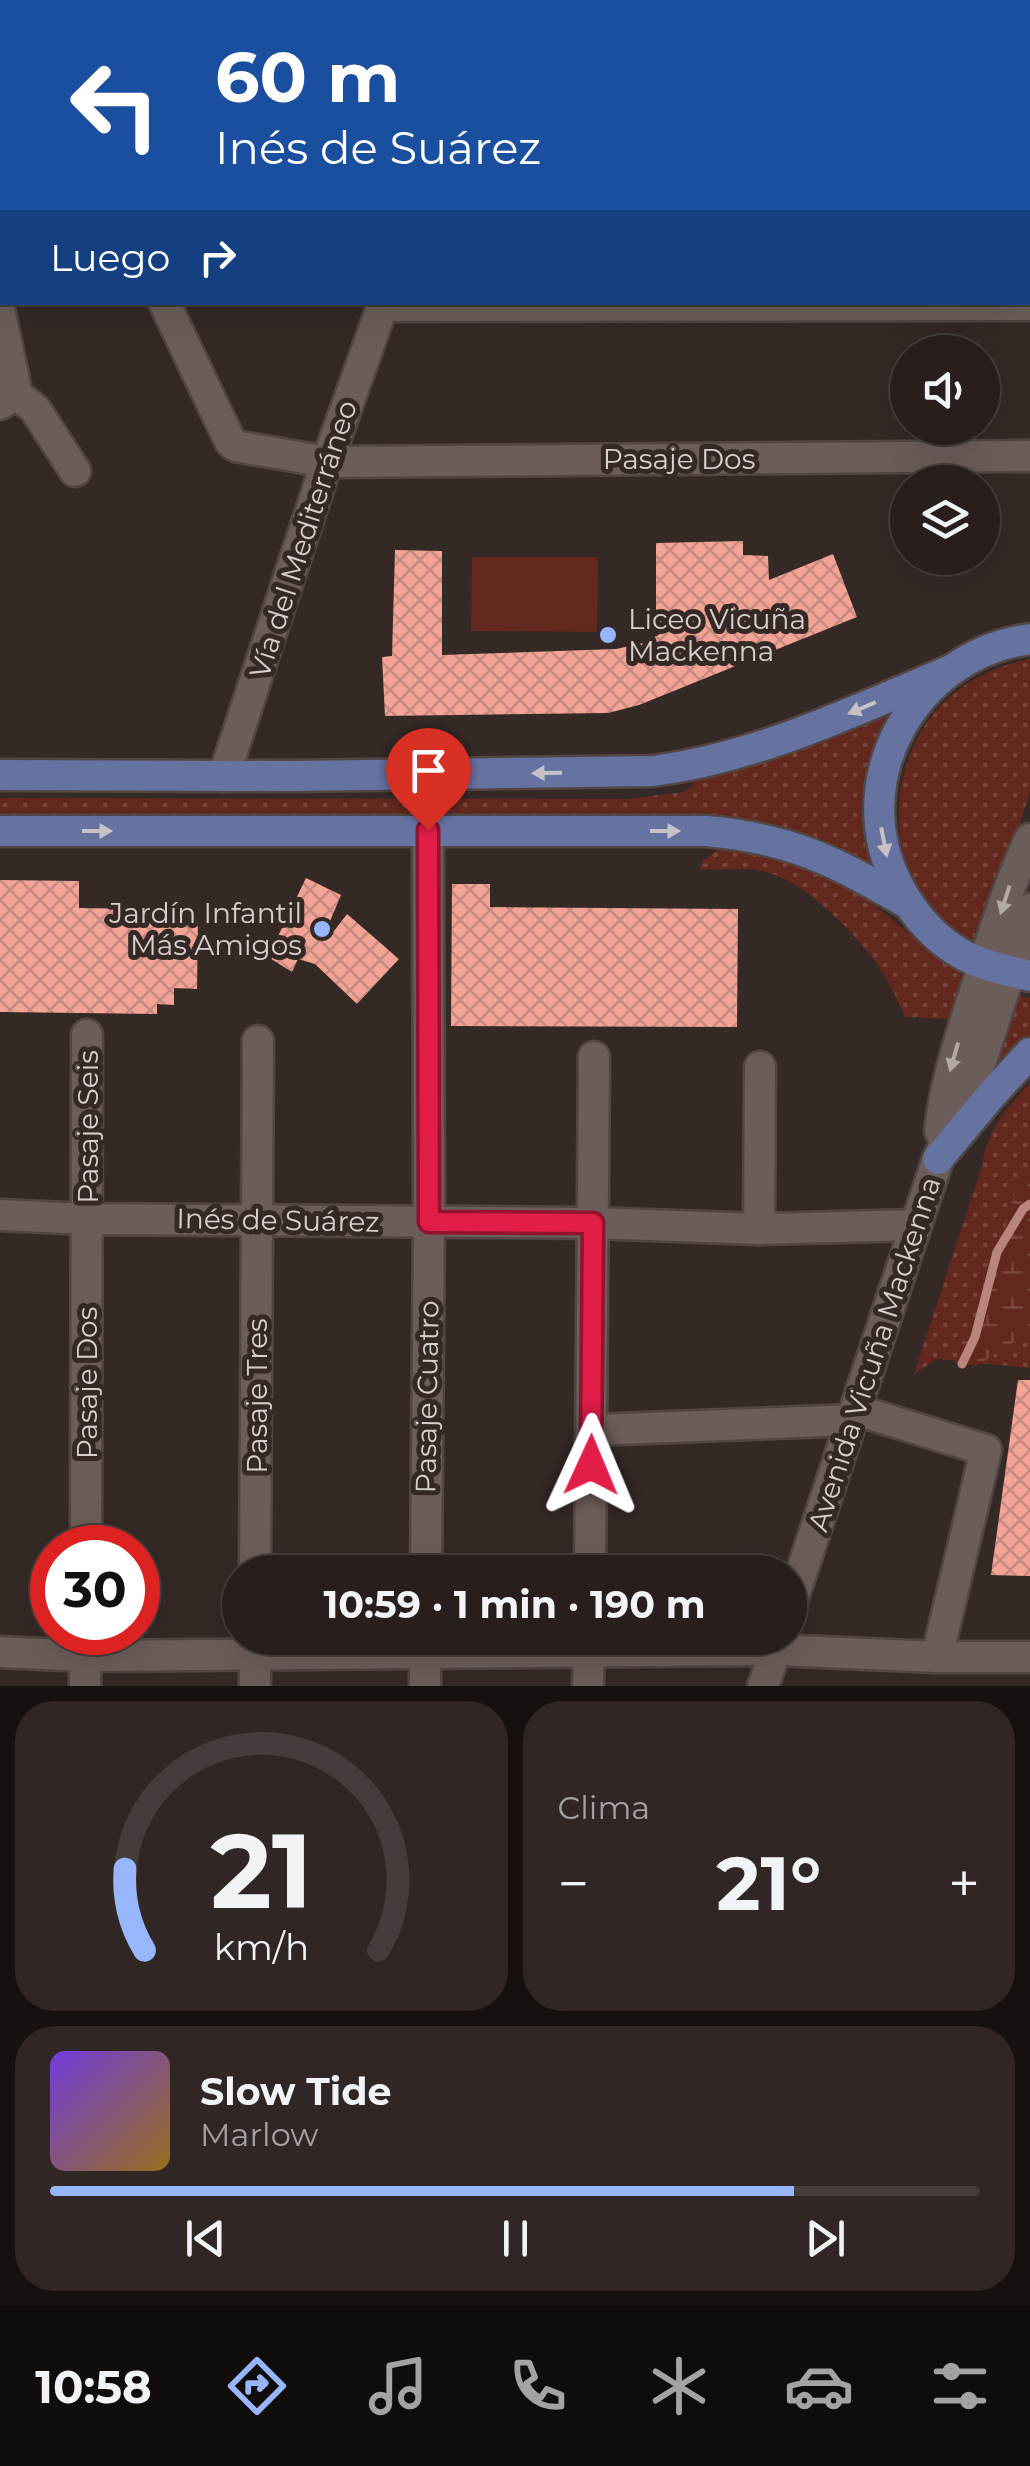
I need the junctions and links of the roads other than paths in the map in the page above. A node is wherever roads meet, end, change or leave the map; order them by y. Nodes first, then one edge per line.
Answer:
1 (165, 305) edge
2 (383, 305) edge
3 (0, 313) edge
4 (6, 398) edge
5 (1030, 456) edge
6 (328, 462) junction
7 (74, 471) dead end
8 (1030, 624) edge
9 (1030, 639) edge
10 (987, 650) junction
11 (951, 670) junction
12 (0, 774) edge
13 (224, 776) junction
14 (428, 830) junction
15 (0, 831) edge
16 (1030, 839) edge
17 (907, 902) junction
18 (1030, 910) edge
19 (1008, 970) edge
20 (88, 1035) dead end
21 (258, 1041) dead end
22 (1030, 1053) edge
23 (594, 1056) dead end
24 (760, 1067) dead end
25 (938, 1159) junction
26 (0, 1215) edge
27 (88, 1218) junction
28 (258, 1220) junction
29 (429, 1222) junction
30 (593, 1223) junction
31 (916, 1225) junction
32 (760, 1230) junction
33 (854, 1415) junction
34 (592, 1430) junction
35 (86, 1525) edge
36 (256, 1555) edge
37 (426, 1555) edge
38 (590, 1555) edge
39 (807, 1555) edge
40 (807, 1646) edge
41 (222, 1648) edge
42 (0, 1652) edge
43 (255, 1655) edge
44 (425, 1655) edge
45 (589, 1655) edge
46 (773, 1655) edge
47 (937, 1657) junction
48 (1030, 1657) edge
49 (85, 1658) edge
50 (255, 1686) edge
51 (425, 1686) edge
52 (588, 1686) edge
53 (763, 1686) edge

1 - 6 street, Pasaje Dos
2 - 6 street, Vía del Mediterráneo
3 - 4 street
4 - 7 street
5 - 6 street, Pasaje Dos
6 - 13 street, Vía del Mediterráneo
8 - 10 main road
9 - 10 main road
10 - 11 main road
11 -> 13 main road
11 -> 17 main road
12 - 13 main road
15 -> 14 main road
14 -> 17 main road
14 - 29 street, Pasaje Cuatro
16 -> 19 street, Avenida Vicuña Mackenna
17 - 19 main road
18 - 19 street, Avenida Vicuña Mackenna
19 - 25 street, Avenida Vicuña Mackenna
20 - 27 street, Pasaje Seis
21 - 28 street, Pasaje Tres
22 - 25 main road
23 - 30 street
24 - 32 street
25 - 31 street, Avenida Vicuña Mackenna
26 - 27 street, Inés de Suárez
27 - 28 street, Inés de Suárez
27 - 35 street, Pasaje Dos
28 - 29 street, Inés de Suárez
28 - 36 street, Pasaje Tres
29 - 30 street, Inés de Suárez
29 - 37 street, Pasaje Cuatro
30 - 32 street, Inés de Suárez
30 - 34 street
31 - 32 street, Inés de Suárez
31 - 33 street, Avenida Vicuña Mackenna
33 - 34 street
33 - 39 street, Avenida Vicuña Mackenna
33 - 47 street
34 - 38 street
40 - 47 street
41 - 49 street
42 - 49 street
43 - 50 street
44 - 51 street
45 - 52 street
46 - 53 street
47 - 48 street

